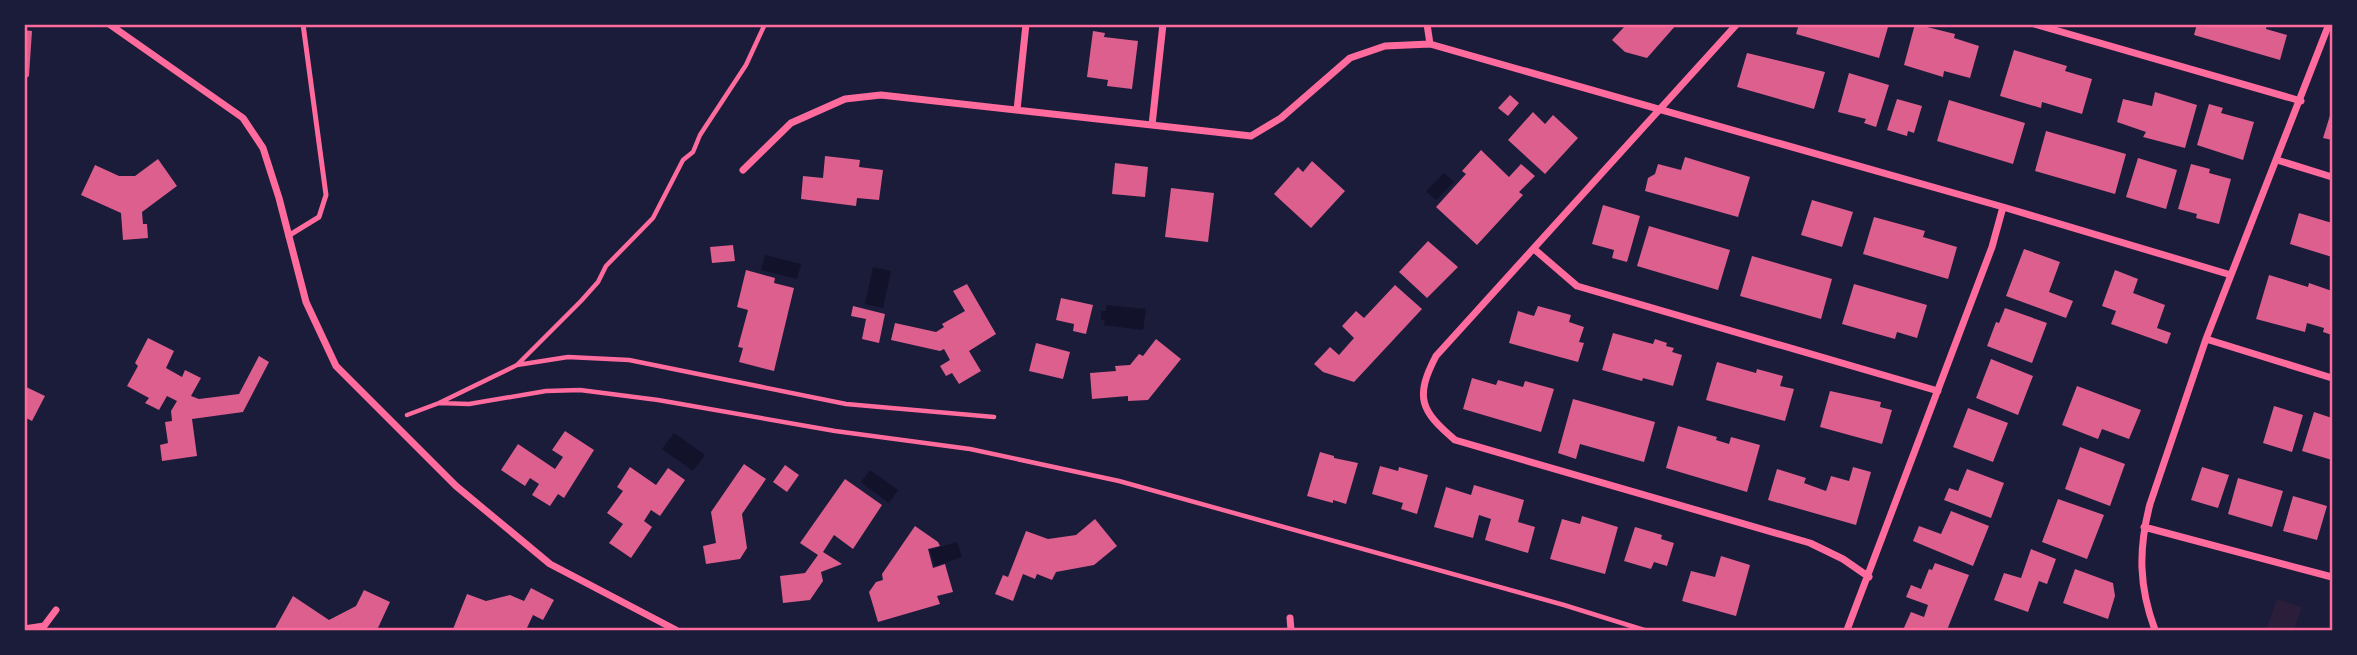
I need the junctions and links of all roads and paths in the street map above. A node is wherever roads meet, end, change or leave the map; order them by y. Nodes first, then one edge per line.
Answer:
1 (109, 24) edge
2 (303, 24) edge
3 (765, 24) edge
4 (1026, 24) edge
5 (1163, 24) edge
6 (1427, 24) edge
7 (1737, 24) edge
8 (2034, 24) edge
9 (2329, 24) edge
10 (1430, 44) junction
11 (2301, 101) junction
12 (1017, 110) junction
13 (1659, 110) junction
14 (1152, 125) junction
15 (2277, 160) junction
16 (743, 170) dead end
17 (2333, 177) edge
18 (2003, 207) junction
19 (288, 236) junction
20 (1534, 249) junction
21 (2231, 275) junction
22 (2206, 339) junction
23 (517, 365) junction
24 (2333, 378) edge
25 (1938, 391) junction
26 (439, 403) junction
27 (994, 417) dead end
28 (390, 422) junction
29 (2144, 527) junction
30 (1869, 577) junction
31 (2333, 577) edge
32 (56, 610) dead end
33 (1290, 618) dead end
34 (658, 622) junction
35 (24, 629) edge
36 (654, 631) edge
37 (676, 631) edge
38 (1291, 631) edge
39 (1644, 631) edge
40 (1847, 631) edge
41 (2155, 631) edge

1 - 19 street
2 - 19 lane
3 - 23 path
4 - 12 street
5 - 14 street
6 - 10 street
7 - 13 street
8 - 11 street
9 - 11 street
10 - 13 street
10 - 14 street
11 - 15 street
12 - 14 street
12 - 16 street
13 - 18 street
13 - 20 street
15 - 17 street
15 - 21 street
18 - 21 street
18 - 25 street
19 - 28 street
20 - 25 street
20 - 30 street
21 - 22 street
22 - 24 street
22 - 29 street
23 - 26 path
23 - 27 path
25 - 30 street
26 - 28 path
26 - 39 path
28 - 34 street
29 - 31 street
29 - 41 street
30 - 40 street
32 - 35 street
33 - 38 street
34 - 36 street
34 - 37 street

